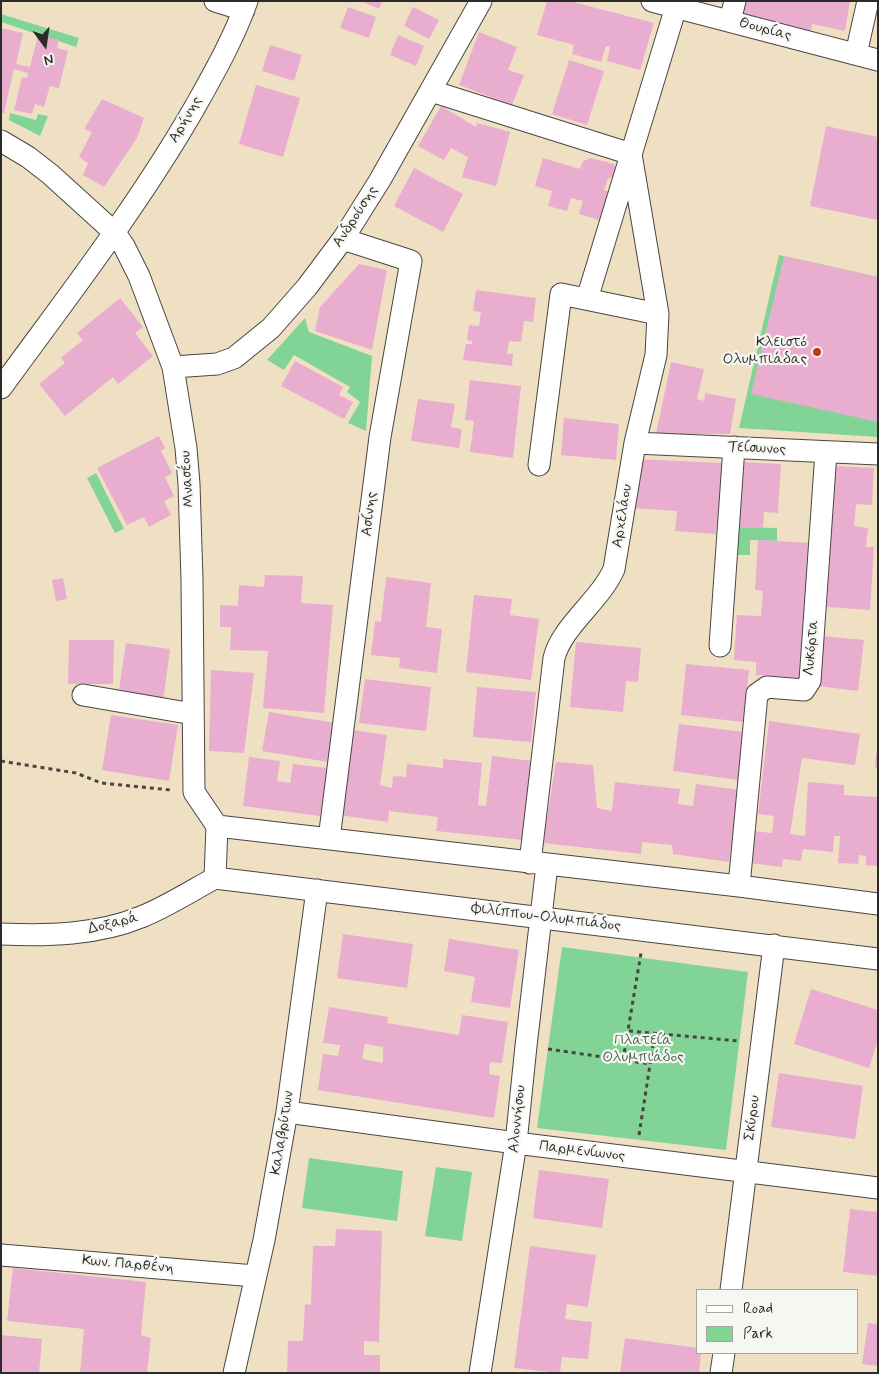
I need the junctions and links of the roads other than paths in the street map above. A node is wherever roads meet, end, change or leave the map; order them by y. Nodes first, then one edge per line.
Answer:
1 (215, 1) edge
2 (481, 1) edge
3 (652, 1) edge
4 (868, 1) edge
5 (245, 6) edge
6 (676, 7) junction
7 (732, 11) edge
8 (856, 54) junction
9 (878, 60) edge
10 (431, 90) junction
11 (1, 141) edge
12 (631, 154) junction
13 (114, 233) junction
14 (343, 239) junction
15 (587, 299) junction
16 (658, 314) junction
17 (173, 367) junction
18 (1, 388) edge
19 (635, 443) junction
20 (734, 447) junction
21 (826, 452) junction
22 (878, 454) edge
23 (538, 466) dead end
24 (720, 646) dead end
25 (83, 695) dead end
26 (193, 714) junction
27 (217, 826) junction
28 (328, 839) junction
29 (539, 864) junction
30 (215, 878) junction
31 (739, 886) junction
32 (316, 890) junction
33 (878, 904) edge
34 (540, 918) junction
35 (1, 934) edge
36 (774, 946) junction
37 (878, 959) edge
38 (287, 1112) junction
39 (516, 1143) junction
40 (746, 1172) junction
41 (878, 1188) edge
42 (1, 1255) edge
43 (255, 1276) junction
44 (731, 1289) edge
45 (724, 1354) edge
46 (234, 1373) edge
47 (480, 1373) edge
48 (721, 1373) edge

1 - 5 street
2 - 10 street, Ανδρούσης
3 - 6 street, Θουρίας
4 - 8 street
5 - 13 street, Αρήνης
6 - 7 street, Θουρίας
6 - 12 street
7 - 8 street, Θουρίας
8 - 9 street, Θουρίας
10 - 12 street
10 - 14 street, Ανδρούσης
11 - 13 street, Μνασέου
12 - 15 street
12 - 16 street, Αρχελάου
13 - 17 street, Μνασέου
13 - 18 street, Αρήνης
14 - 17 street, Ανδρούσης
14 - 28 street, Ασίνης
15 - 16 street
15 - 23 street
16 - 19 street, Αρχελάου
17 - 26 street, Μνασέου
19 - 20 street, Τείσωνος
19 - 29 street, Αρχελάου
20 - 21 street, Τείσωνος
20 - 24 street
21 - 22 street, Τείσωνος
21 - 31 street, Λυκόρτα
25 - 26 street
26 - 27 street, Μνασέου
27 - 28 street
27 - 30 street
28 - 29 street
29 - 31 street
29 - 34 street, Αλοννήσου
30 - 32 street, Φιλίππου-Ολυμπιάδος
30 - 35 street, Δοξαρά
31 - 33 street
32 - 34 street, Φιλίππου-Ολυμπιάδος
32 - 38 street, Καλαβρύτων
34 - 36 street, Φιλίππου-Ολυμπιάδος
34 - 39 street, Αλοννήσου
36 - 37 street, Φιλίππου-Ολυμπιάδος
36 - 40 street, Σκύρου
38 - 39 street, Παρμενίωνος
38 - 43 street, Καλαβρύτων
39 - 40 street, Παρμενίωνος
39 - 47 street, Αλοννήσου
40 - 41 street, Παρμενίωνος
40 - 44 street, Σκύρου
42 - 43 street, Κων. Παρθένη
43 - 46 street, Καλαβρύτων
45 - 48 street

